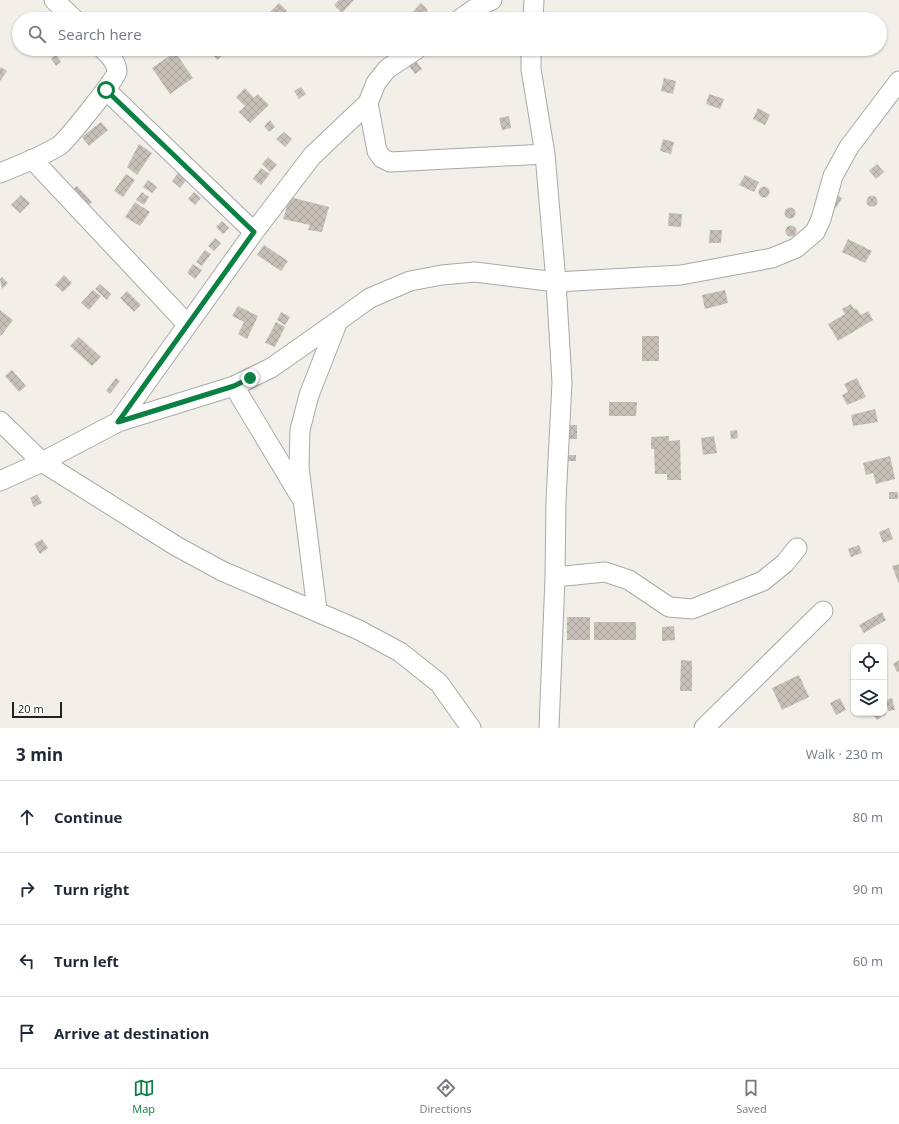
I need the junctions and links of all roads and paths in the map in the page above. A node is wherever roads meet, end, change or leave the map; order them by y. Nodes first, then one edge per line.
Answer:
1 (54, 0) edge
2 (492, 0) edge
3 (534, 0) edge
4 (67, 12) edge
5 (470, 12) edge
6 (533, 12) edge
7 (109, 56) edge
8 (406, 56) edge
9 (531, 56) edge
10 (899, 81) edge
11 (106, 90) junction
12 (368, 104) junction
13 (545, 154) junction
14 (32, 160) junction
15 (0, 173) edge
16 (254, 232) junction
17 (556, 282) junction
18 (338, 321) junction
19 (187, 324) junction
20 (234, 386) junction
21 (0, 422) edge
22 (118, 422) junction
23 (42, 462) junction
24 (0, 481) edge
25 (302, 501) junction
26 (797, 548) dead end
27 (555, 577) junction
28 (317, 610) junction
29 (823, 611) dead end
30 (471, 728) edge
31 (549, 728) edge
32 (704, 728) edge

1 - 4 street
2 - 5 street
3 - 6 street
7 - 11 street
8 - 12 street
9 - 13 street
10 - 17 street
11 - 14 street
11 - 16 street
12 - 13 street
12 - 16 street
13 - 17 street
14 - 15 street
14 - 19 street
16 - 19 street
17 - 18 street
17 - 27 street
18 - 20 street
18 - 25 street
19 - 22 street
20 - 22 street
20 - 25 street
21 - 23 street
22 - 23 street
23 - 24 street
23 - 28 street
25 - 28 street
26 - 27 street
27 - 31 street
28 - 30 street
29 - 32 street

